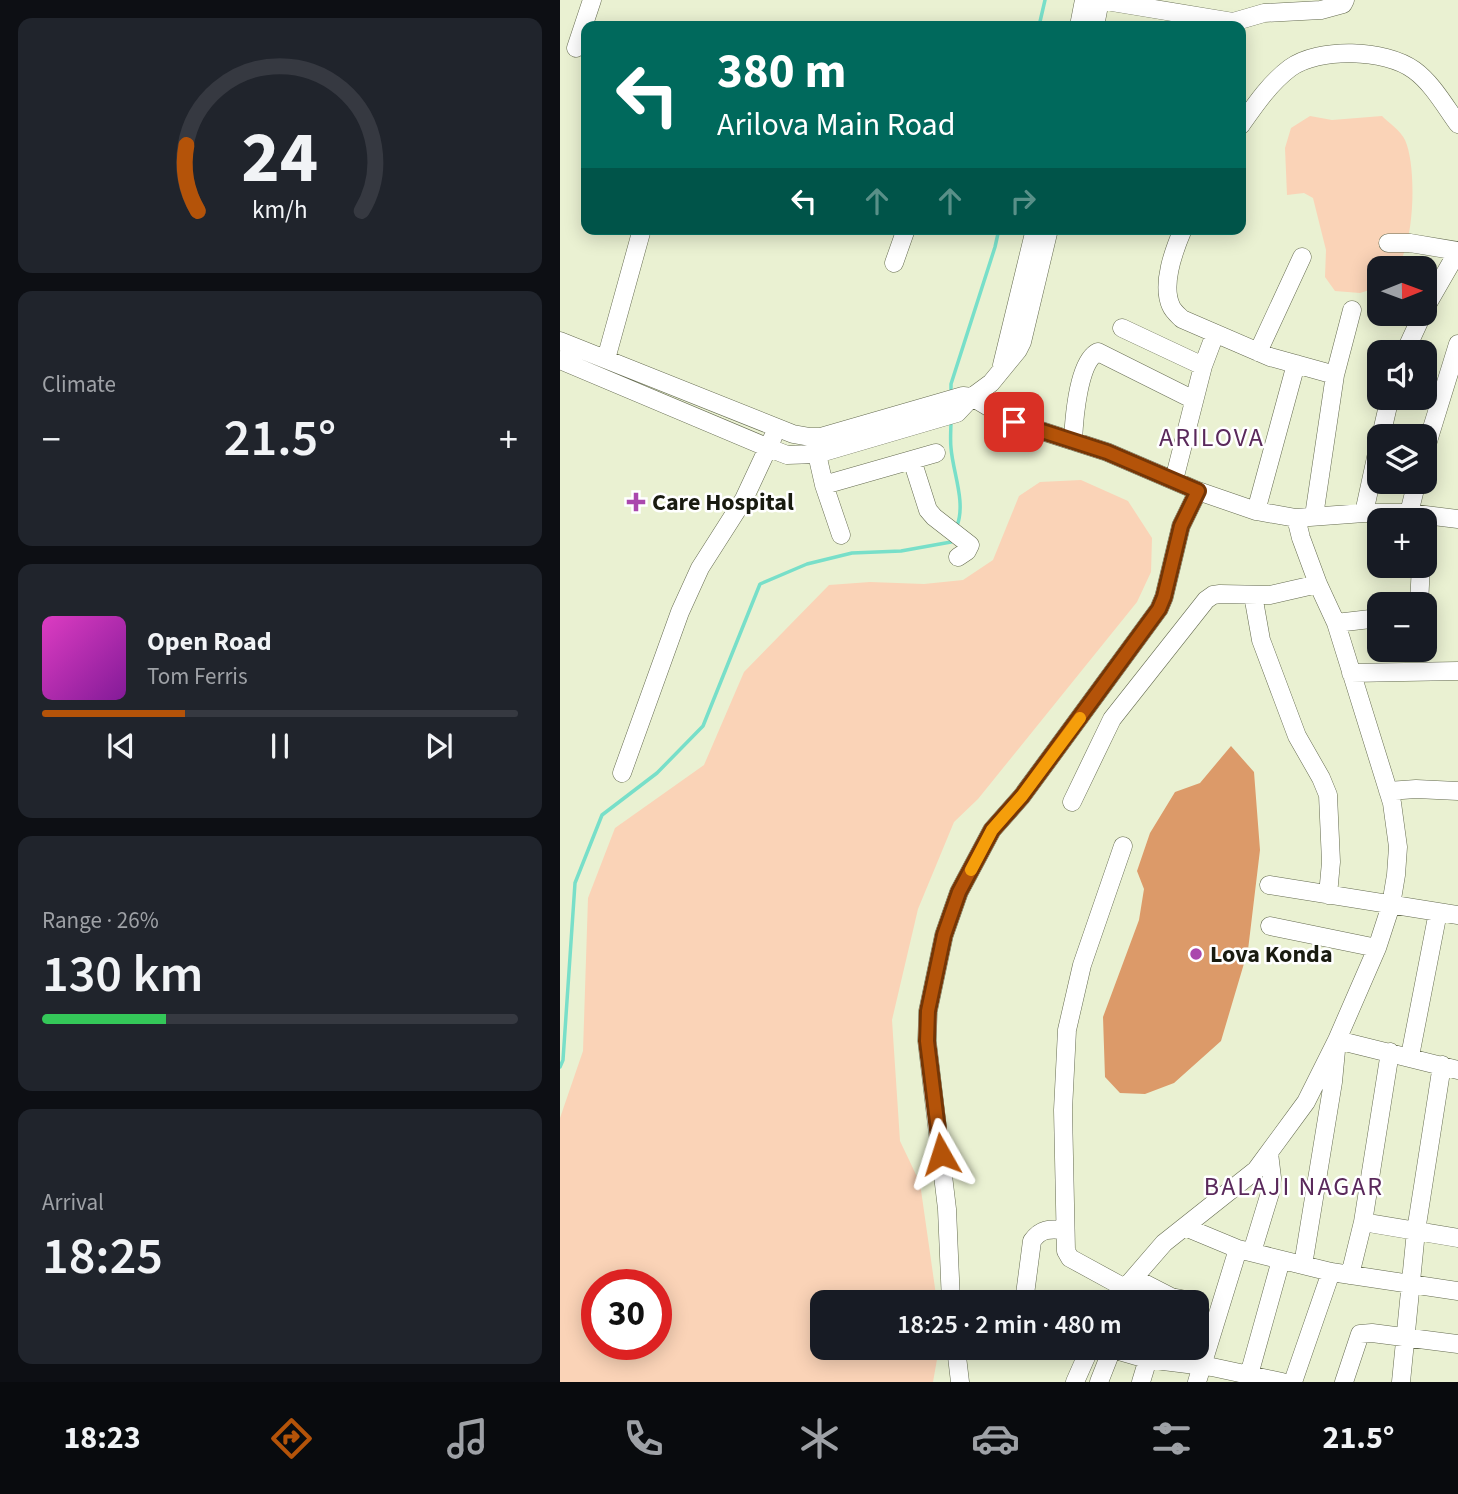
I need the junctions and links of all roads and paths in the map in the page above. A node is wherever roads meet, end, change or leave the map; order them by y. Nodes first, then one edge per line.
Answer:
1 (592, 0) edge
2 (1084, 0) edge
3 (1100, 0) edge
4 (1345, 0) edge
5 (1265, 6) edge
6 (585, 21) edge
7 (1080, 21) edge
8 (1096, 21) edge
9 (1227, 21) edge
10 (1235, 21) edge
11 (581, 33) edge
12 (576, 48) dead end
13 (1246, 118) edge
14 (1458, 124) edge
15 (640, 235) edge
16 (904, 235) edge
17 (1034, 235) edge
18 (1048, 235) edge
19 (1181, 235) edge
20 (1388, 243) dead end
21 (1458, 251) edge
22 (1302, 257) dead end
23 (894, 263) dead end
24 (1437, 289) edge
25 (1352, 310) dead end
26 (1122, 328) dead end
27 (1215, 334) junction
28 (560, 341) edge
29 (1458, 344) edge
30 (1258, 352) junction
31 (606, 359) junction
32 (560, 360) edge
33 (1297, 364) junction
34 (1203, 366) junction
35 (1000, 372) junction
36 (1335, 375) junction
37 (1194, 400) junction
38 (954, 405) junction
39 (1433, 424) edge
40 (776, 427) junction
41 (1073, 441) junction
42 (769, 449) junction
43 (936, 453) dead end
44 (817, 454) junction
45 (912, 460) junction
46 (1174, 480) junction
47 (824, 485) junction
48 (1198, 491) junction
49 (1368, 494) edge
50 (1256, 511) junction
51 (1364, 513) junction
52 (1367, 513) edge
53 (1305, 517) junction
54 (1437, 517) edge
55 (1458, 519) edge
56 (841, 535) dead end
57 (962, 549) dead end
58 (1318, 584) junction
59 (1253, 595) junction
60 (1367, 619) edge
61 (1336, 623) junction
62 (1458, 671) edge
63 (1350, 673) junction
64 (622, 774) dead end
65 (1388, 791) junction
66 (1458, 791) edge
67 (1072, 802) dead end
68 (1123, 846) dead end
69 (1269, 885) dead end
70 (1328, 895) junction
71 (1391, 905) junction
72 (1438, 912) junction
73 (1458, 915) edge
74 (1270, 926) dead end
75 (1377, 948) junction
76 (1337, 1040) junction
77 (1390, 1052) junction
78 (1410, 1056) junction
79 (1450, 1067) edge
80 (1269, 1153) junction
81 (1363, 1222) junction
82 (1185, 1227) junction
83 (1064, 1230) junction
84 (1416, 1231) junction
85 (1458, 1238) edge
86 (1245, 1251) junction
87 (1281, 1260) junction
88 (1303, 1265) junction
89 (1331, 1272) junction
90 (1350, 1275) junction
91 (1412, 1284) junction
92 (1124, 1289) edge
93 (950, 1290) edge
94 (1026, 1290) edge
95 (1458, 1291) edge
96 (1405, 1337) junction
97 (1458, 1344) edge
98 (957, 1360) edge
99 (1085, 1360) edge
100 (1106, 1360) edge
101 (1147, 1360) edge
102 (1166, 1360) edge
103 (1200, 1374) edge
104 (1248, 1379) edge
105 (960, 1382) edge
106 (1075, 1382) edge
107 (1099, 1382) edge
108 (1141, 1382) edge
109 (1282, 1382) edge
110 (1293, 1382) edge
111 (1343, 1382) edge
112 (1401, 1382) edge

1 - 6 street
2 - 7 street
3 - 8 street
3 - 9 street
4 - 5 street
5 - 10 street
11 - 12 street
13 - 14 street
15 - 31 street
16 - 23 street
17 - 35 street
18 - 35 street
19 - 27 street
20 - 21 street
21 - 24 street
22 - 30 street
25 - 36 street
26 - 34 street
27 - 30 street
27 - 34 street
28 - 31 street
29 - 39 street
30 - 33 street
31 - 40 street
32 - 42 street
33 - 36 street
33 - 50 street
34 - 37 street
35 - 38 street
36 - 53 street
37 - 41 street
37 - 46 street
38 - 40 street
38 - 41 street
38 - 44 street
40 - 42 street
41 - 46 street
42 - 44 street
42 - 64 street
43 - 45 street
44 - 47 street
45 - 47 street
45 - 57 street
46 - 48 street
47 - 56 street
48 - 50 street
48 - 93 street
49 - 51 street
50 - 53 street
51 - 52 street
51 - 53 street
53 - 58 street
54 - 55 street
58 - 59 street
58 - 61 street
59 - 67 street
59 - 70 street
60 - 61 street
61 - 63 street
62 - 63 street
63 - 65 street
65 - 66 street
65 - 71 street
68 - 83 street
69 - 70 street
70 - 71 street
71 - 72 street
71 - 75 street
72 - 73 street
72 - 78 street
74 - 75 street
75 - 76 street
76 - 77 street
76 - 80 street
76 - 88 street
77 - 78 street
77 - 81 street
78 - 79 street
79 - 84 street
80 - 82 street
80 - 86 street
81 - 84 street
81 - 90 street
82 - 86 street
82 - 92 street
83 - 92 street
83 - 94 street
84 - 85 street
84 - 91 street
86 - 87 street
86 - 103 street
87 - 88 street
87 - 104 street
88 - 89 street
89 - 90 street
89 - 110 street
90 - 91 street
91 - 95 street
91 - 96 street
96 - 97 street
96 - 111 street
96 - 112 street
98 - 105 street
99 - 106 street
100 - 107 street
101 - 108 street
102 - 103 street
103 - 104 street
104 - 109 street

